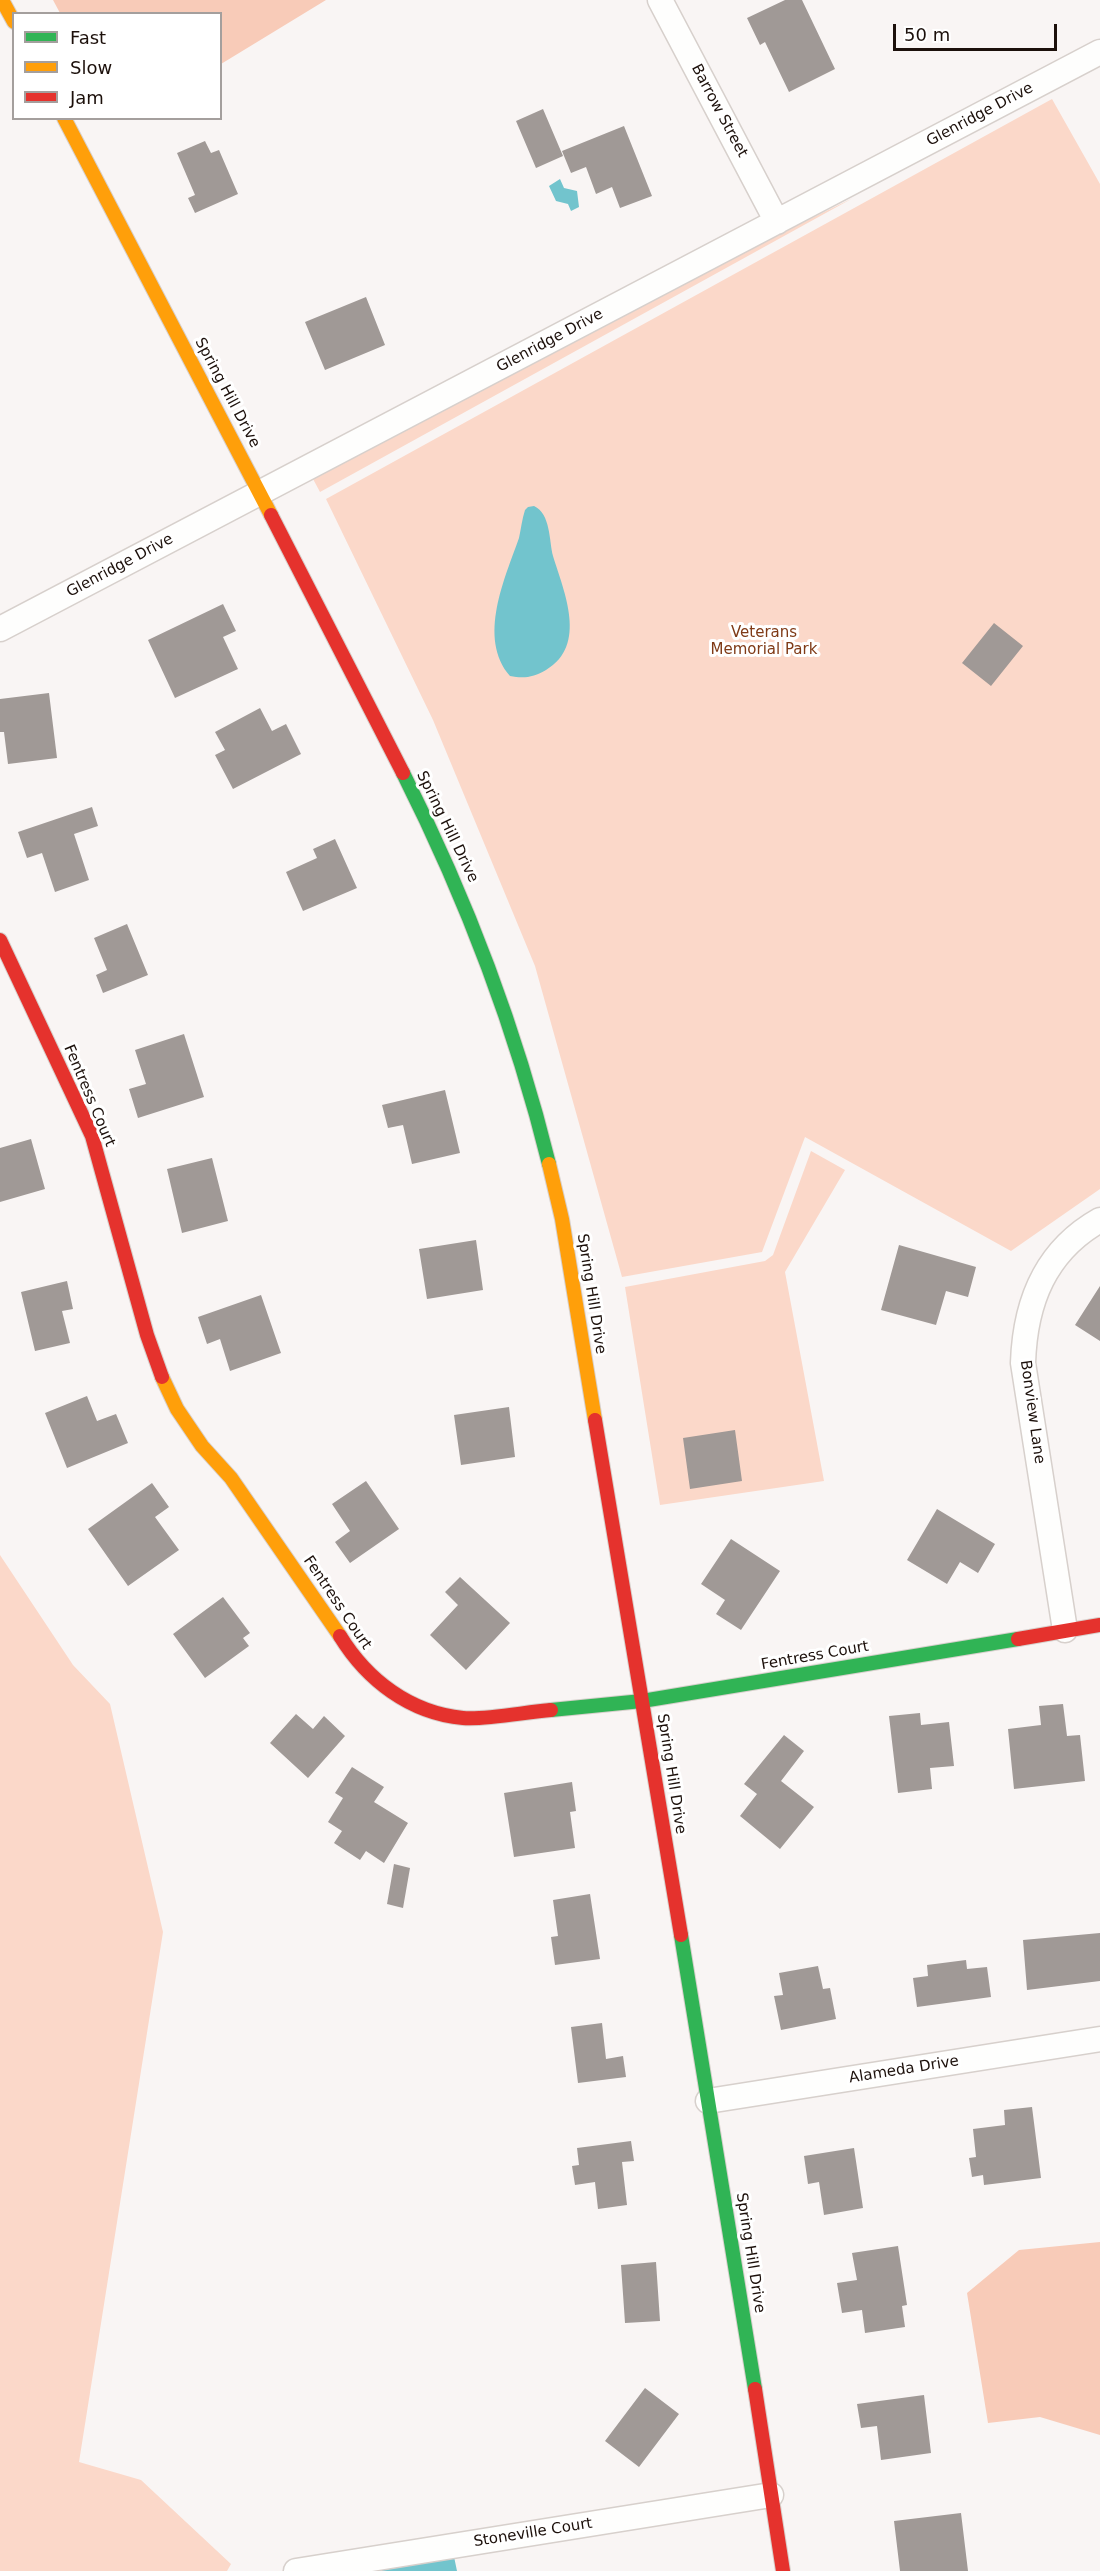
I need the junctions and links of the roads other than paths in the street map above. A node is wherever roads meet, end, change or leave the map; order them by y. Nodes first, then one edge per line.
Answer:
1 (2, 0) edge
2 (660, 0) edge
3 (12, 18) edge
4 (1100, 52) edge
5 (65, 120) edge
6 (777, 222) junction
7 (260, 493) junction
8 (0, 629) edge
9 (0, 940) edge
10 (1100, 1220) edge
11 (1100, 1625) edge
12 (1065, 1630) junction
13 (642, 1701) junction
14 (1100, 2039) edge
15 (708, 2102) junction
16 (771, 2495) junction
17 (296, 2571) edge
18 (783, 2571) edge

1 - 3 main road
2 - 6 street, Barrow Street
4 - 6 street, Glenridge Drive
5 - 7 main road, Spring Hill Drive
6 - 7 street, Glenridge Drive
7 - 8 street, Glenridge Drive
7 - 13 main road, Spring Hill Drive
9 - 13 main road, Fentress Court
10 - 12 street, Bonview Lane
11 - 12 main road, Fentress Court
12 - 13 main road, Fentress Court
13 - 15 main road, Spring Hill Drive
14 - 15 street, Alameda Drive
15 - 16 main road, Spring Hill Drive
16 - 17 street, Stoneville Court
16 - 18 main road, Spring Hill Drive

